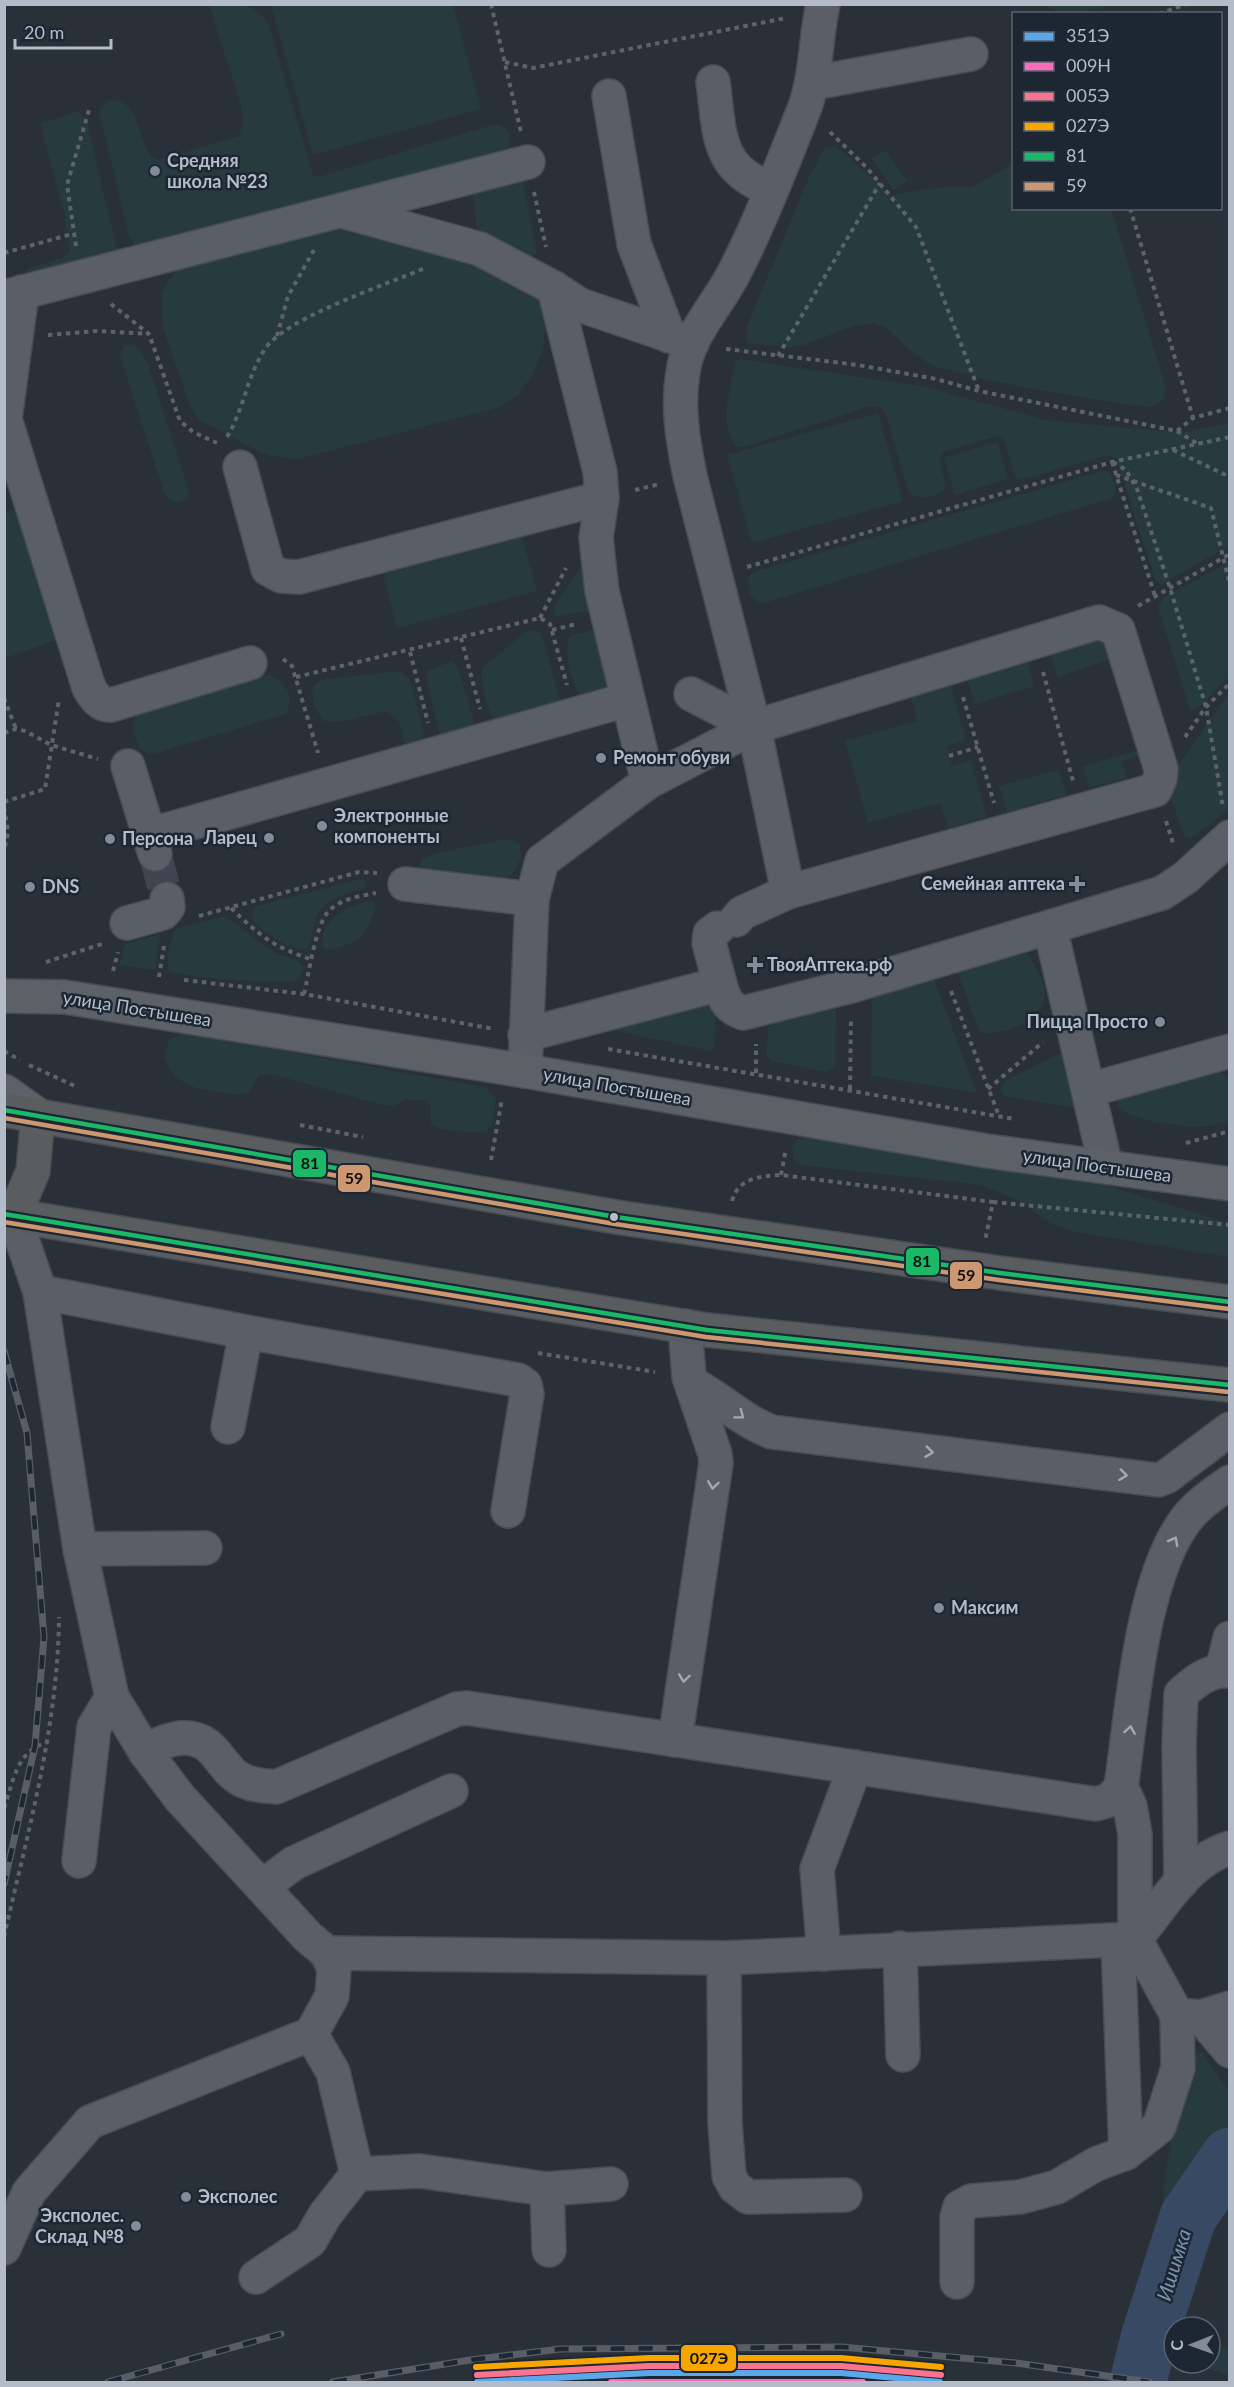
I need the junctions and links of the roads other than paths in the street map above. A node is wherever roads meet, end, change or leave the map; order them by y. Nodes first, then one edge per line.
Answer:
1 (822, 8) edge
2 (971, 54) dead end
3 (713, 82) dead end
4 (609, 96) dead end
5 (808, 97) junction
6 (528, 162) dead end
7 (771, 189) junction
8 (331, 212) junction
9 (554, 288) junction
10 (13, 295) edge
11 (681, 339) junction
12 (240, 467) dead end
13 (602, 498) junction
14 (250, 663) road end
15 (691, 694) dead end
16 (626, 700) junction
17 (754, 727) junction
18 (128, 766) road end
19 (648, 782) junction
20 (1228, 837) edge
21 (405, 884) road end
22 (788, 892) junction
23 (532, 899) junction
24 (178, 909) road end
25 (127, 923) dead end
26 (1050, 927) junction
27 (720, 984) junction
28 (4, 996) edge
29 (525, 1035) junction
30 (1230, 1051) edge
31 (525, 1071) junction
32 (1089, 1090) junction
33 (4, 1091) edge
34 (4, 1110) edge
35 (38, 1115) junction
36 (1106, 1167) junction
37 (1230, 1184) edge
38 (9, 1215) edge
39 (40, 1292) junction
40 (1230, 1302) edge
41 (685, 1326) junction
42 (246, 1332) junction
43 (692, 1383) junction
44 (1230, 1385) edge
45 (228, 1427) dead end
46 (1230, 1429) edge
47 (1230, 1482) edge
48 (508, 1511) dead end
49 (205, 1548) dead end
50 (80, 1549) junction
51 (1230, 1638) edge
52 (1226, 1671) edge
53 (111, 1697) junction
54 (675, 1740) junction
55 (146, 1753) junction
56 (855, 1767) junction
57 (1121, 1787) junction
58 (451, 1791) dead end
59 (1230, 1848) edge
60 (79, 1861) dead end
61 (1181, 1882) junction
62 (263, 1886) junction
63 (1126, 1940) junction
64 (900, 1948) junction
65 (327, 1953) junction
66 (824, 1953) junction
67 (724, 1958) junction
68 (1202, 2013) edge
69 (311, 2034) junction
70 (1230, 2051) edge
71 (903, 2055) dead end
72 (1126, 2153) junction
73 (357, 2174) junction
74 (611, 2184) dead end
75 (547, 2189) junction
76 (845, 2195) dead end
77 (4, 2248) edge
78 (549, 2250) dead end
79 (256, 2277) dead end
80 (957, 2282) dead end

1 - 5 lane
2 - 5 lane
3 - 7 lane
4 - 11 lane
5 - 7 lane
6 - 8 lane
7 - 11 lane
8 - 9 lane
8 - 10 lane
9 - 11 lane
9 - 13 lane
10 - 14 lane
11 - 17 lane
12 - 13 lane
13 - 16 lane
15 - 17 lane
16 - 18 lane
16 - 19 lane
17 - 19 lane
17 - 22 lane
17 - 22 lane
19 - 23 lane
20 - 26 lane
21 - 23 lane
22 - 27 lane
23 - 29 lane
24 - 25 lane
26 - 27 lane
26 - 32 lane
27 - 29 lane
28 - 31 main road, улица Постышева
29 - 31 lane
30 - 32 lane
31 - 36 main road, улица Постышева
32 - 36 lane
33 - 35 main road
34 - 35 highway
35 - 38 highway
35 - 40 highway
36 - 37 main road, улица Постышева
38 - 39 lane
38 - 41 highway
39 - 42 lane
39 - 50 lane
41 - 43 lane
41 - 44 highway
42 - 45 lane
42 - 48 lane
43 -> 46 lane
43 -> 54 lane
57 -> 47 lane
49 - 50 lane
50 - 53 lane
51 - 52 lane
52 - 61 lane
53 - 55 lane
53 - 60 lane
54 - 55 lane
54 - 56 lane
55 - 62 lane
56 - 57 lane
56 - 66 lane
57 - 63 lane
58 - 62 lane
59 - 61 lane
61 - 63 lane
62 - 65 lane
63 - 64 lane
63 - 68 lane
63 - 72 lane
64 - 66 lane
64 - 71 lane
65 - 67 lane
65 - 69 lane
66 - 67 lane
67 - 76 lane
68 - 70 lane
68 - 72 lane
69 - 73 lane
69 - 77 lane
72 - 80 lane
73 - 75 lane
73 - 79 lane
74 - 75 lane
75 - 78 lane

